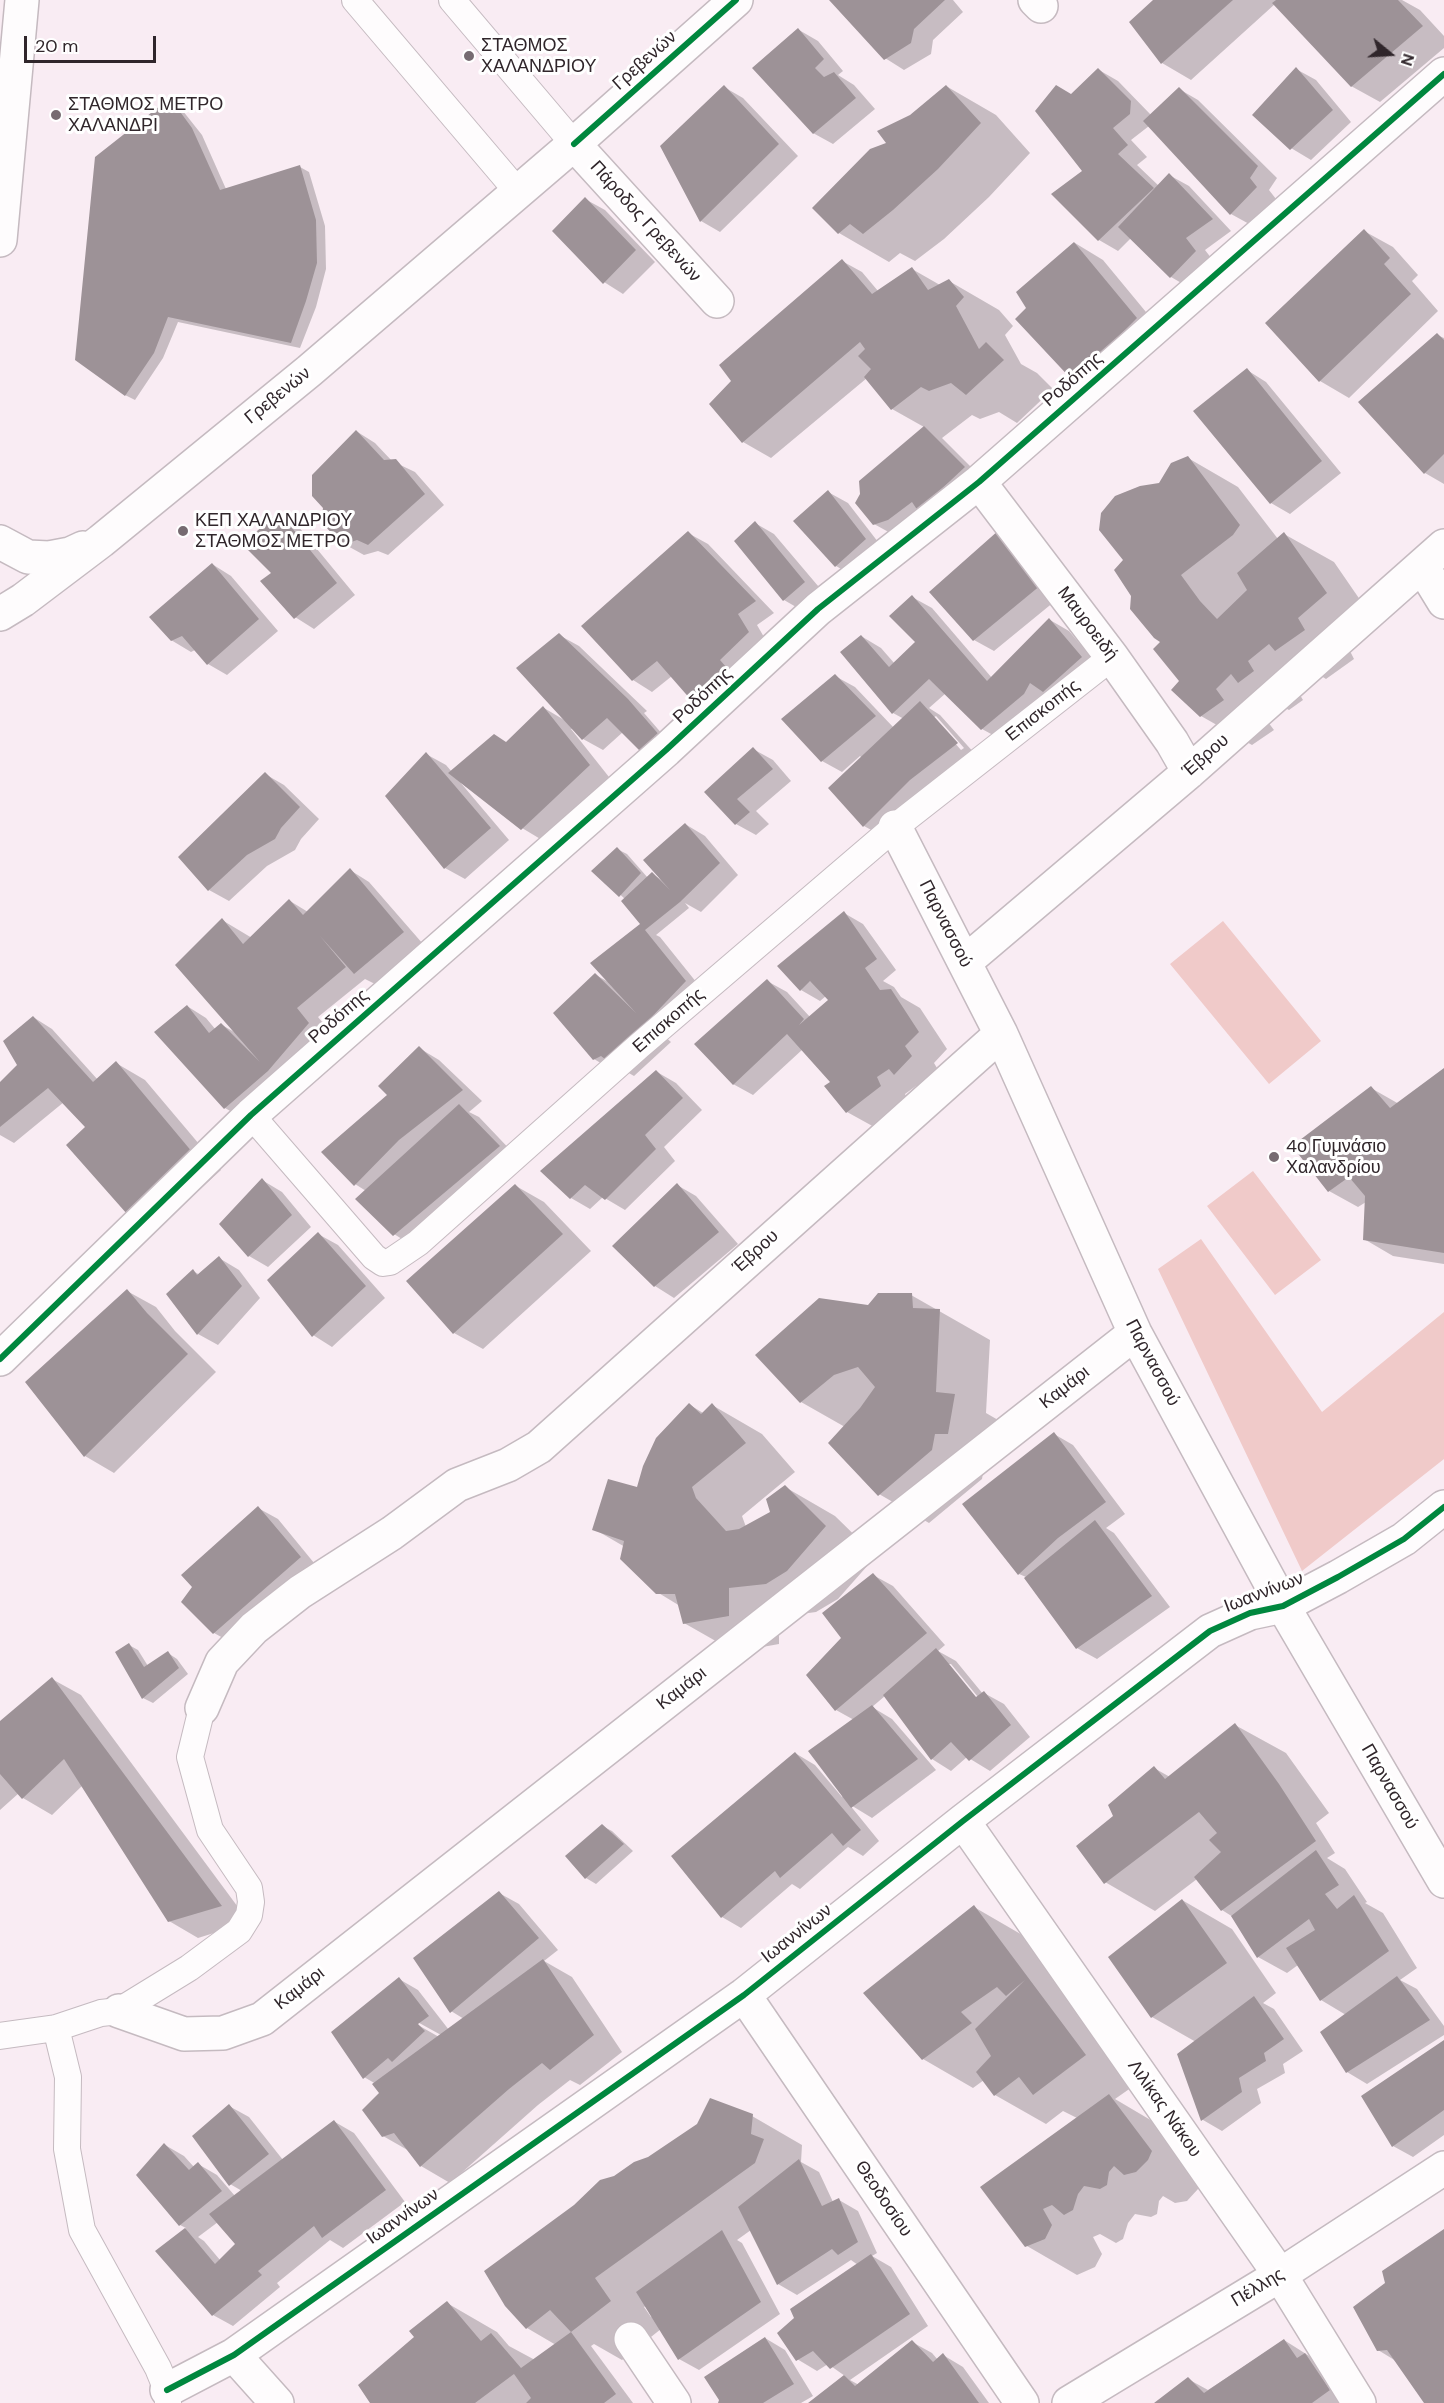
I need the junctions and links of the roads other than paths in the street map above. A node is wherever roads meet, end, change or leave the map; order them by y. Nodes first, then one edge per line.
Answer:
1 (22, 0) edge
2 (355, 0) edge
3 (452, 0) edge
4 (736, 0) edge
5 (1444, 74) edge
6 (574, 144) junction
7 (518, 192) junction
8 (0, 240) edge
9 (717, 301) dead end
10 (980, 482) junction
11 (101, 541) junction
12 (0, 542) edge
13 (1433, 556) edge
14 (1444, 602) edge
15 (0, 614) edge
16 (1112, 657) junction
17 (1189, 772) junction
18 (895, 827) junction
19 (964, 962) junction
20 (1000, 1034) junction
21 (251, 1115) junction
22 (1135, 1333) junction
23 (0, 1359) edge
24 (1444, 1507) edge
25 (1282, 1606) junction
26 (202, 1708) joint
27 (963, 1821) junction
28 (1444, 1881) edge
29 (744, 1995) junction
30 (119, 2011) junction
31 (56, 2028) junction
32 (0, 2036) edge
33 (1444, 2168) edge
34 (1280, 2275) junction
35 (631, 2339) dead end
36 (234, 2355) junction
37 (167, 2396) edge
38 (277, 2403) edge
39 (674, 2403) edge
40 (1022, 2403) edge
41 (1069, 2403) edge
42 (1359, 2403) edge

1 - 8 street
2 - 7 lane
3 - 6 lane
4 - 6 street, Γρεβενών
5 - 10 street, Ροδόπης
6 - 7 street, Γρεβενών
6 - 9 street, Πάροδος Γρεβενών
7 - 11 street, Γρεβενών
10 - 16 street, Μαυροειδή
10 - 21 street, Ροδόπης
11 - 12 street
11 - 15 street, Γρεβενών
13 - 14 street
13 - 17 street, Έβρου
16 - 17 street, Μαυροειδή
16 - 18 lane, Επισκοπής
17 - 19 street, Έβρου
18 - 19 street, Παρνασσού
18 - 21 lane, Επισκοπής
19 - 20 street, Παρνασσού
20 - 22 street, Παρνασσού
20 - 26 street, Έβρου
21 - 23 street, Ροδόπης
22 - 25 street, Παρνασσού
22 - 30 street, Καμάρι
24 - 25 street, Ιωαννίνων
25 - 27 street, Ιωαννίνων
25 - 28 street, Παρνασσού
26 - 30 lane
27 - 29 street, Ιωαννίνων
27 - 34 street, Λιλίκας Νάκου
29 - 36 street, Ιωαννίνων
29 - 40 street, Θεοδοσίου
30 - 31 lane
31 - 32 lane
31 - 37 lane
33 - 34 street, Πέλλης
34 - 41 street, Πέλλης
34 - 42 street, Λιλίκας Νάκου
35 - 39 street
36 - 37 street, Ιωαννίνων
36 - 38 street

